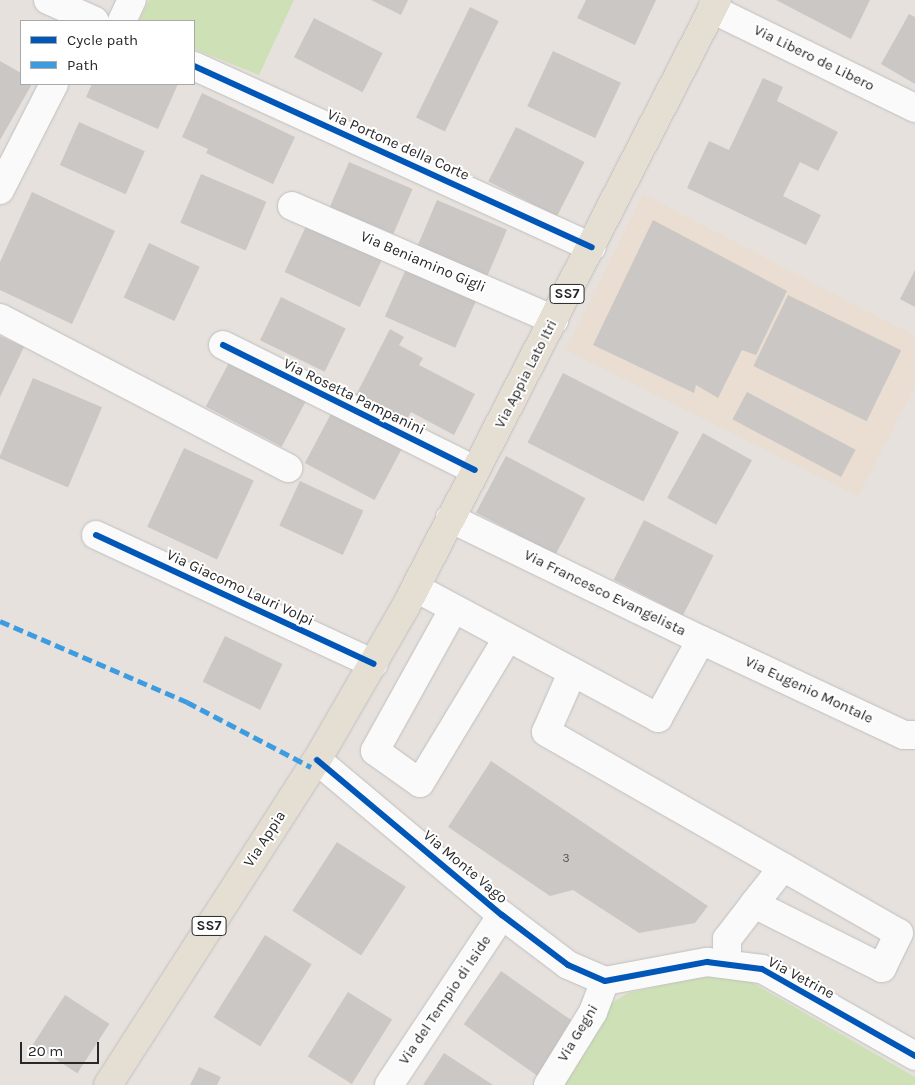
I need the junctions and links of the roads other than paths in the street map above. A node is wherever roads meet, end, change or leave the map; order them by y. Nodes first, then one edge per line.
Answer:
1 (48, 0) edge
2 (132, 0) edge
3 (714, 4) edge
4 (90, 20) edge
5 (122, 20) edge
6 (195, 66) edge
7 (53, 85) edge
8 (915, 108) edge
9 (0, 190) edge
10 (292, 206) dead end
11 (592, 247) junction
12 (0, 318) edge
13 (554, 320) junction
14 (223, 345) dead end
15 (288, 468) dead end
16 (475, 470) junction
17 (450, 518) junction
18 (96, 535) dead end
19 (416, 588) junction
20 (453, 610) junction
21 (507, 639) junction
22 (703, 641) junction
23 (374, 664) junction
24 (572, 673) junction
25 (915, 736) edge
26 (317, 760) junction
27 (783, 867) junction
28 (754, 904) junction
29 (502, 915) junction
30 (727, 964) junction
31 (605, 981) junction
32 (915, 1056) edge
33 (108, 1085) edge
34 (389, 1085) edge
35 (548, 1085) edge

1 - 4 street
2 - 5 street
3 - 8 street, Via Libero de Libero
3 - 11 main road, Via Appia Lato Itri / SS7
6 - 11 street, Via Portone della Corte
7 - 9 street
10 - 13 street, Via Beniamino Gigli
11 - 13 main road, Via Appia Lato Itri / SS7
12 - 15 street
13 - 16 main road, Via Appia Lato Itri / SS7
14 - 16 street, Via Rosetta Pampanini
16 - 17 main road, Via Appia Lato Itri / SS7
17 - 19 main road, Via Appia Lato Itri / SS7
17 - 22 street, Via Francesco Evangelista
18 - 23 street, Via Giacomo Lauri Volpi
19 - 20 street, Via Francesco Evangelista
19 - 23 main road, Via Appia / SS7
20 - 21 street, Via Francesco Evangelista
20 - 21 street
21 - 24 street, Via Francesco Evangelista
22 - 24 street, Via Francesco Evangelista
22 - 25 street, Via Eugenio Montale
23 - 26 main road, Via Appia / SS7
24 - 27 street
26 - 29 street, Via Monte Vago
26 - 33 main road, Via Appia / SS7
27 - 28 street
27 - 28 street
28 - 30 street
29 - 31 street, Via Monte Vago
29 - 34 street, Via del Tempio di Iside
30 - 31 street, Via Vetrine
30 - 32 street, Via Vetrine
31 - 35 street, Via Gegni

